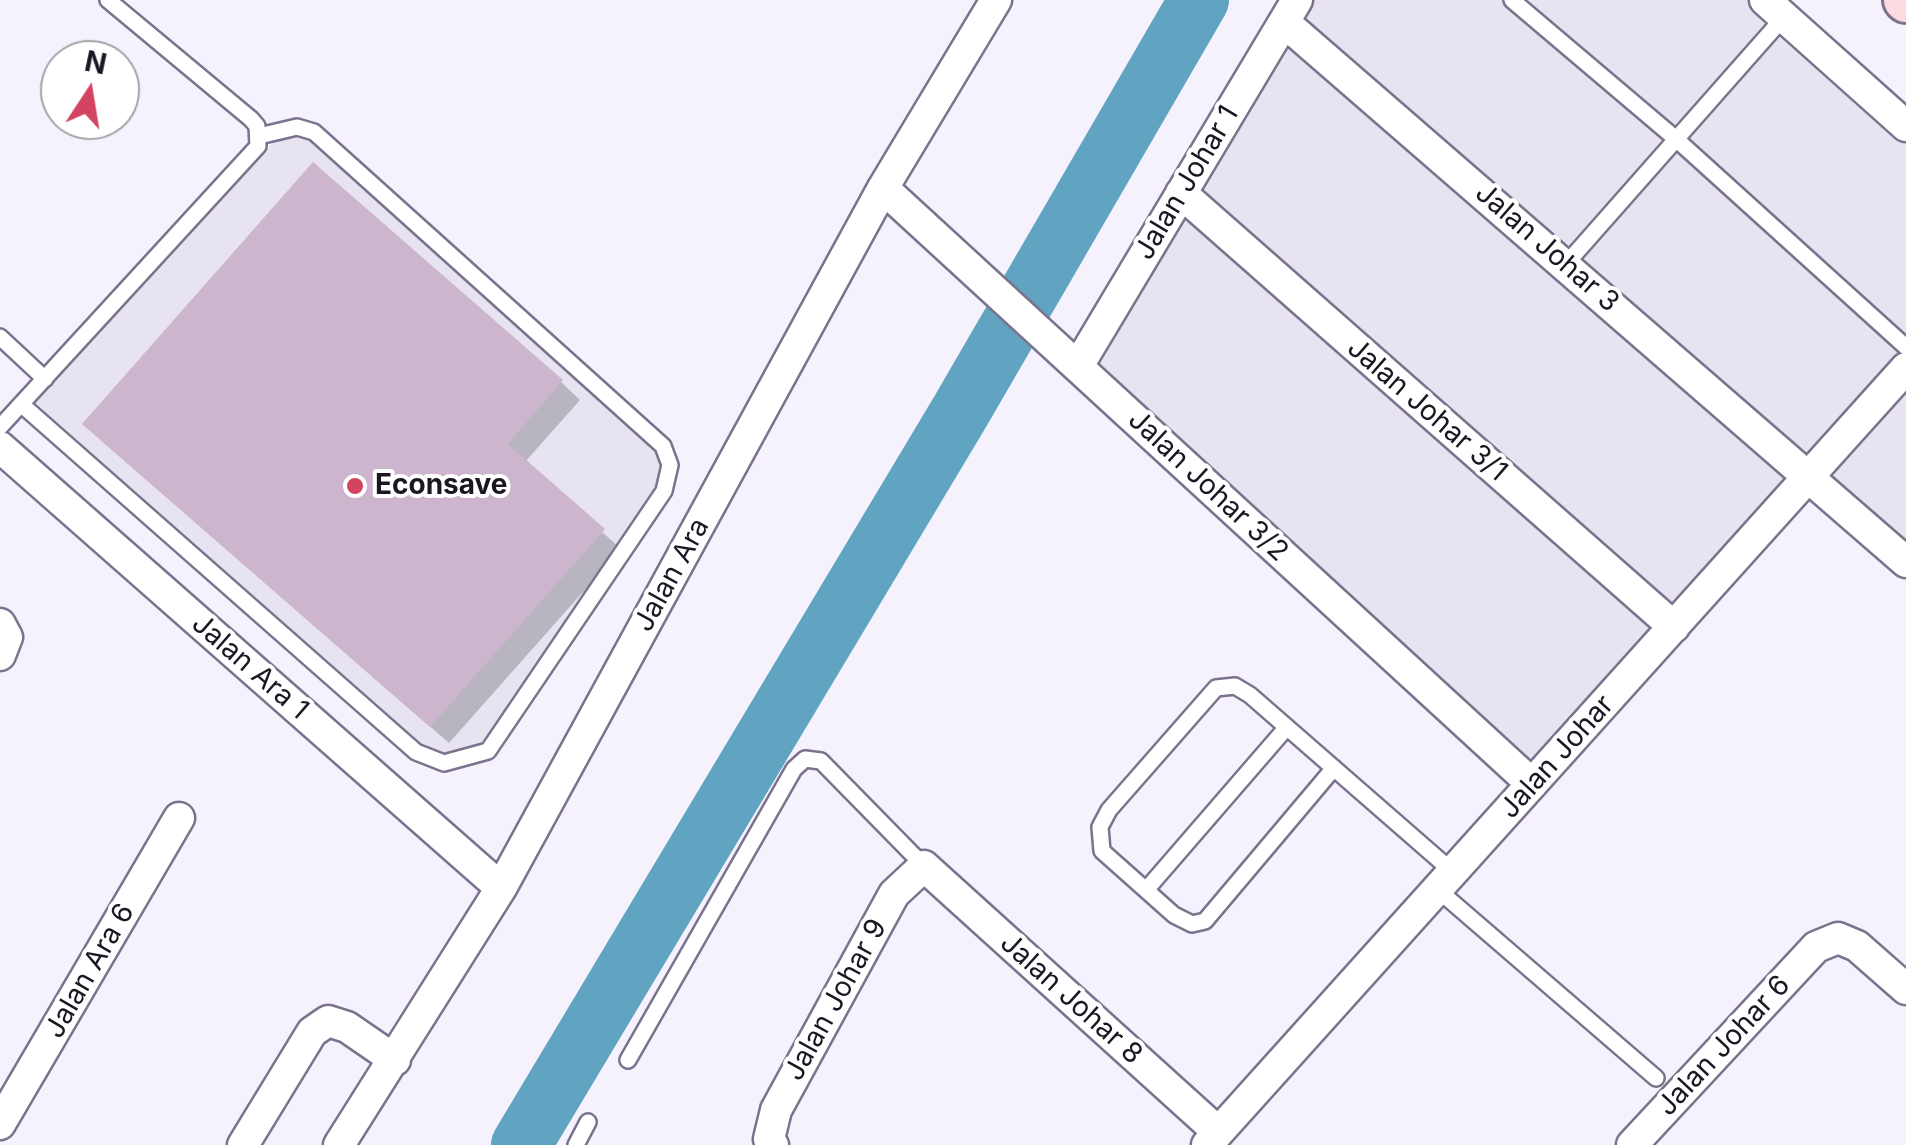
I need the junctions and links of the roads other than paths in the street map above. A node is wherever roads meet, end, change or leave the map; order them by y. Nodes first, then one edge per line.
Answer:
1 (108, 0) edge
2 (996, 0) edge
3 (1512, 0) edge
4 (1774, 8) edge
5 (1290, 11) edge
6 (1906, 126) edge
7 (260, 136) junction
8 (1676, 138) junction
9 (883, 188) junction
10 (1181, 194) junction
11 (1566, 264) junction
12 (0, 338) edge
13 (1906, 347) edge
14 (1078, 366) junction
15 (1906, 368) edge
16 (45, 378) junction
17 (21, 404) junction
18 (0, 427) edge
19 (0, 447) edge
20 (1809, 476) junction
21 (1906, 562) edge
22 (0, 624) edge
23 (1674, 626) junction
24 (0, 654) edge
25 (1287, 727) junction
26 (1334, 768) junction
27 (1532, 784) junction
28 (179, 818) dead end
29 (924, 866) junction
30 (1445, 881) junction
31 (500, 888) junction
32 (1146, 890) junction
33 (1906, 990) edge
34 (395, 1060) junction
35 (628, 1060) dead end
36 (1656, 1078) dead end
37 (588, 1122) dead end
38 (0, 1124) edge
39 (1212, 1139) edge
40 (243, 1145) edge
41 (340, 1145) edge
42 (576, 1145) edge
43 (773, 1145) edge
44 (1632, 1145) edge

1 - 7 lane
2 - 9 street, Jalan Ara
3 - 8 lane
4 - 6 street
4 - 8 lane
5 - 10 street, Jalan Johar 1
5 - 11 street, Jalan Johar 3
7 - 16 lane
7 - 17 lane
8 - 11 lane
8 - 13 lane
9 - 14 street, Jalan Johar 3/2
9 - 31 street, Jalan Ara
10 - 14 street, Jalan Johar 1
10 - 23 street, Jalan Johar 3/1
11 - 20 street, Jalan Johar 3
12 - 16 lane
14 - 27 street, Jalan Johar 3/2
15 - 20 street, Jalan Johar
16 - 17 lane
17 - 18 lane
19 - 31 street, Jalan Ara 1
20 - 21 street, Jalan Johar 3
20 - 23 street, Jalan Johar
22 - 24 street
23 - 27 street, Jalan Johar
25 - 26 lane
25 - 32 lane
25 - 32 lane
26 - 30 lane
26 - 32 lane
27 - 30 street, Jalan Johar
28 - 38 street, Jalan Ara 6
29 - 35 lane
29 - 39 street, Jalan Johar 8
29 - 43 street, Jalan Johar 9
30 - 36 lane
30 - 39 street, Jalan Johar
31 - 34 street, Jalan Ara
33 - 44 street, Jalan Johar 6
34 - 40 street
34 - 41 street, Jalan Ara
37 - 42 lane

